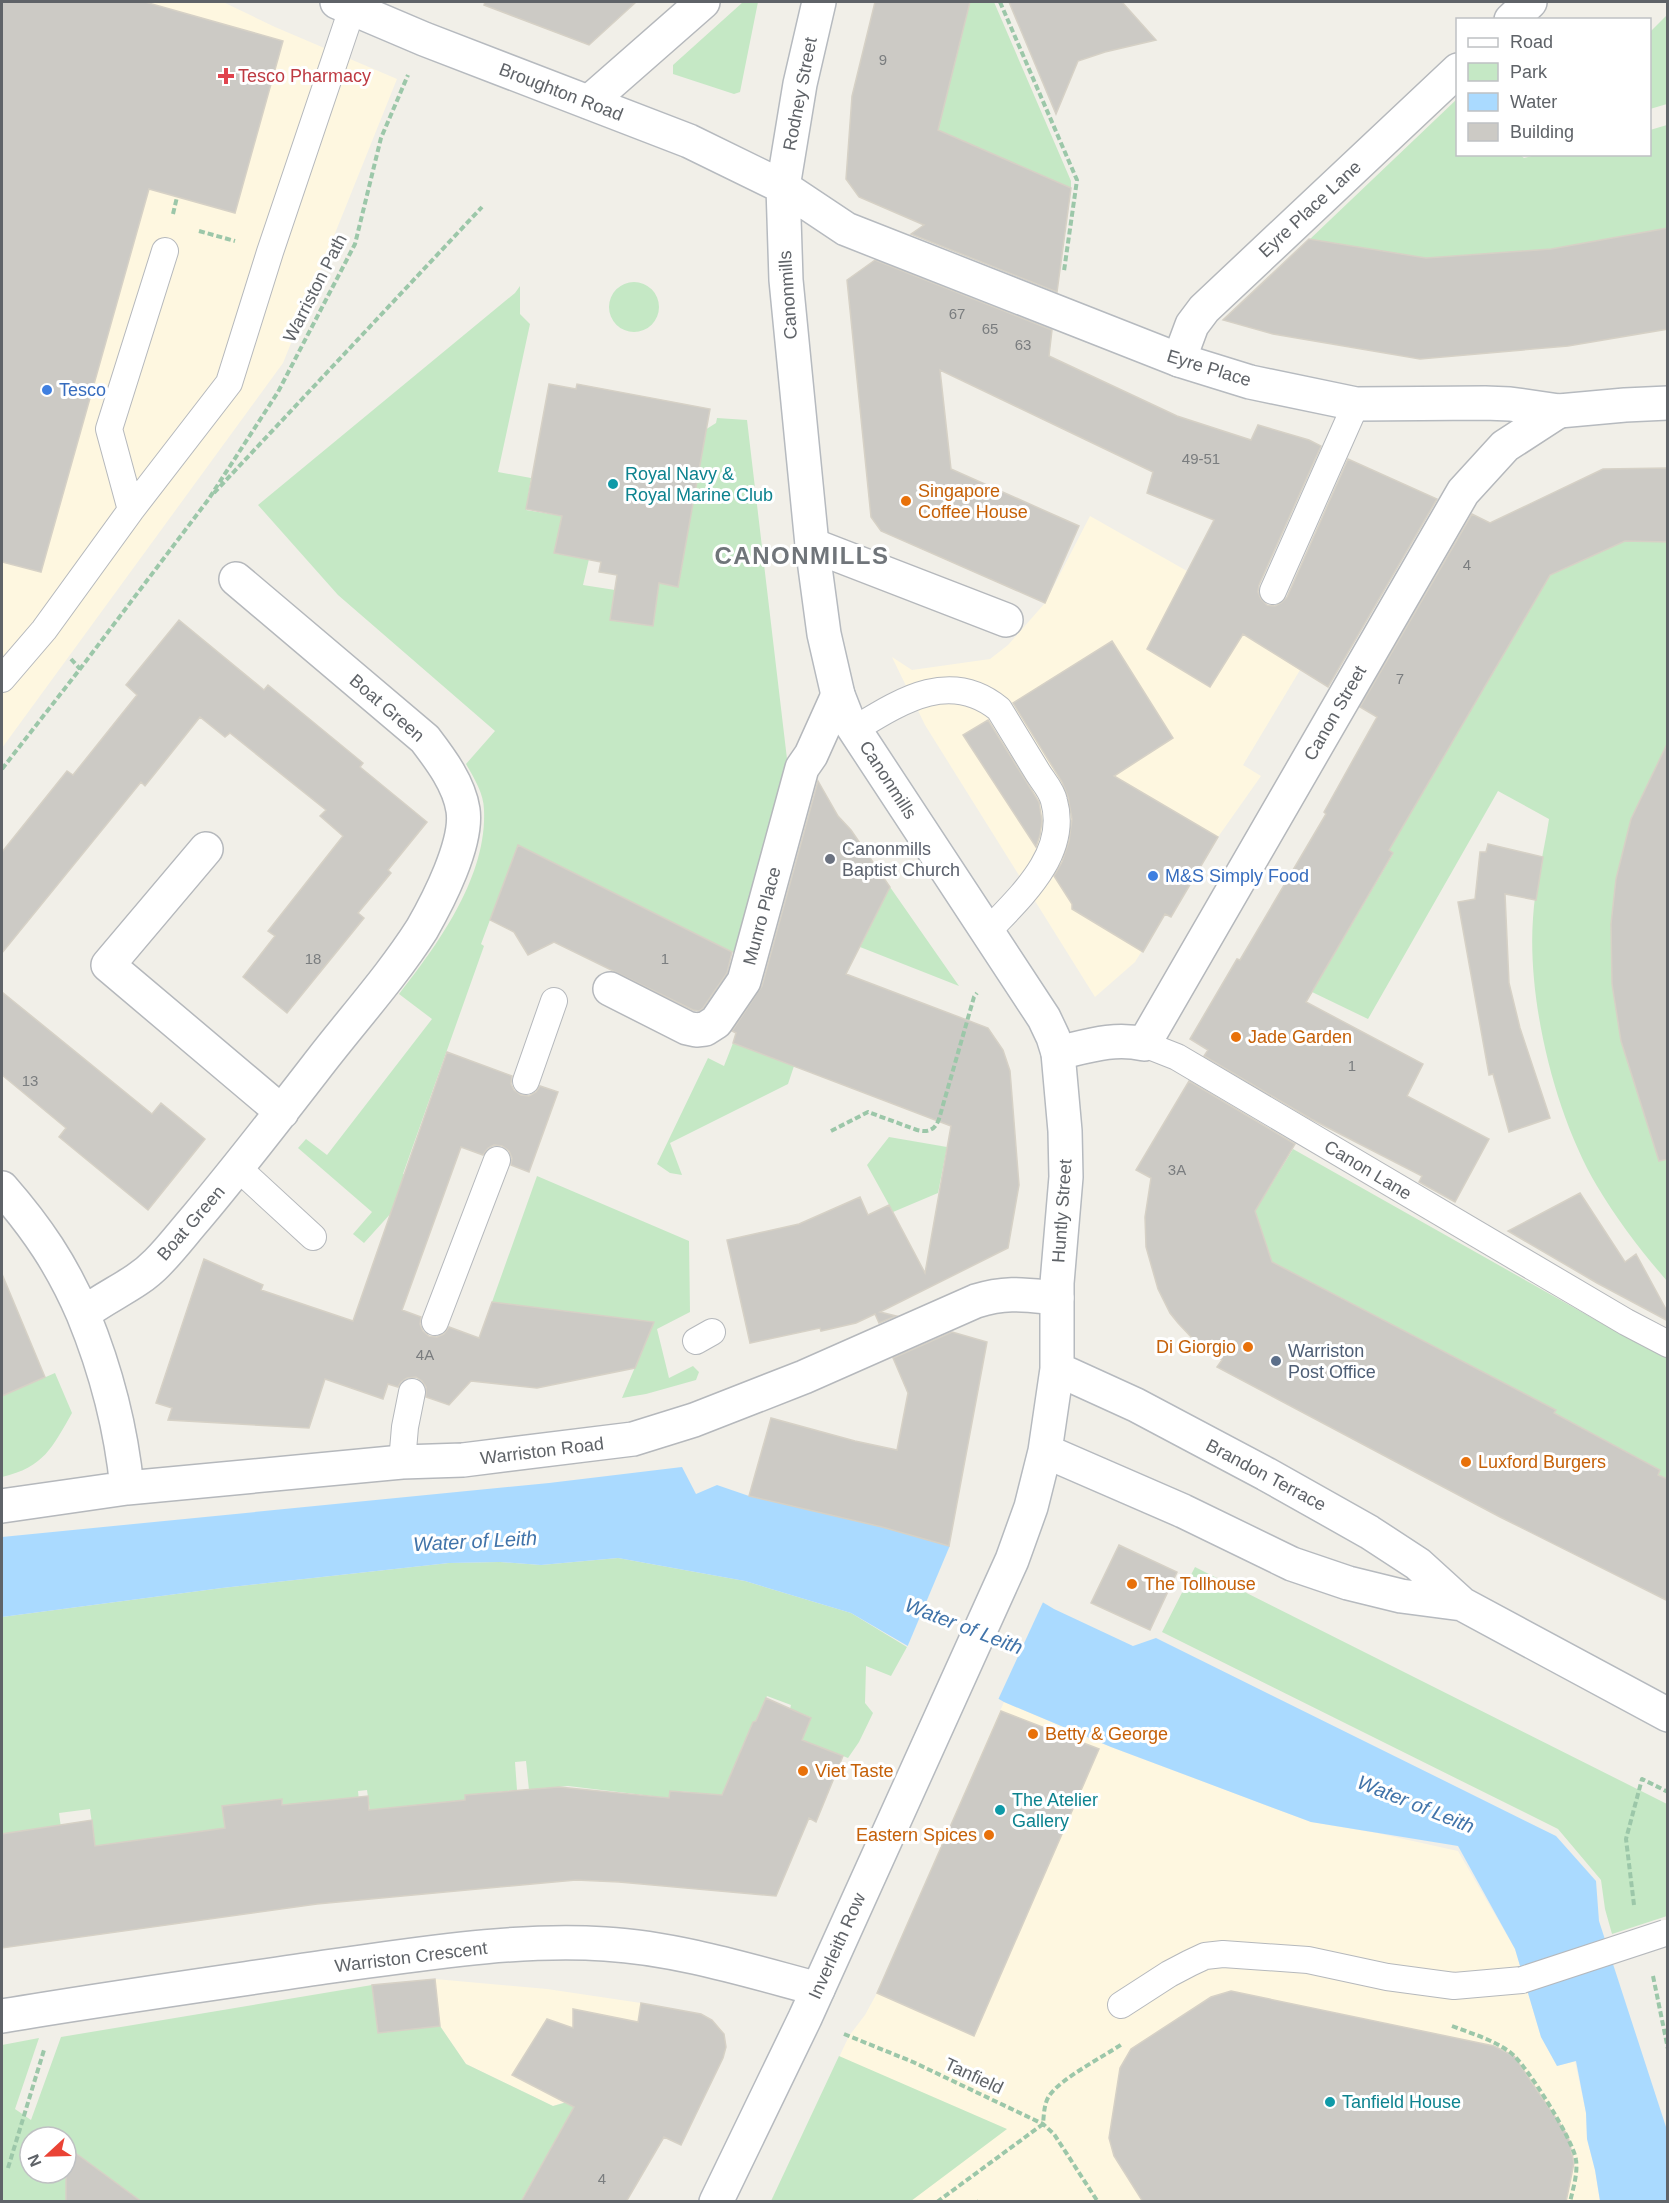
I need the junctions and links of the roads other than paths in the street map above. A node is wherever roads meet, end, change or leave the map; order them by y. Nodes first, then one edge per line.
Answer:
1 (703, 2) edge
2 (819, 2) edge
3 (1530, 2) edge
4 (345, 5) edge
5 (1513, 18) edge
6 (1456, 72) edge
7 (589, 102) junction
8 (783, 188) junction
9 (165, 251) dead end
10 (1179, 360) junction
11 (1668, 403) edge
12 (1356, 404) junction
13 (1559, 411) junction
14 (131, 510) junction
15 (812, 545) junction
16 (236, 579) dead end
17 (1273, 591) dead end
18 (1006, 620) dead end
19 (2, 679) edge
20 (838, 695) junction
21 (855, 729) junction
22 (206, 849) dead end
23 (988, 931) junction
24 (610, 989) dead end
25 (554, 1001) dead end
26 (1144, 1044) junction
27 (1058, 1053) junction
28 (526, 1081) dead end
29 (282, 1112) junction
30 (497, 1160) dead end
31 (238, 1168) junction
32 (2, 1188) edge
33 (313, 1238) dead end
34 (1058, 1298) junction
35 (83, 1314) junction
36 (435, 1322) dead end
37 (1668, 1344) edge
38 (1057, 1369) junction
39 (412, 1392) dead end
40 (1045, 1451) junction
41 (402, 1462) junction
42 (127, 1488) junction
43 (2, 1506) edge
44 (1012, 1560) joint
45 (1462, 1604) junction
46 (1668, 1715) edge
47 (1666, 1933) edge
48 (812, 2003) junction
49 (1121, 2005) dead end
50 (2, 2016) edge
51 (716, 2202) edge

1 - 7 street
2 - 8 street, Rodney Street
3 - 5 street
4 - 7 street, Broughton Road
4 - 14 lane
6 - 10 street, Eyre Place Lane
7 - 8 street, Broughton Road
8 - 10 street, Eyre Place
8 - 15 street, Canonmills
9 - 14 lane
10 - 12 street, Eyre Place
11 - 13 street, Eyre Place
12 - 13 street, Eyre Place
12 - 17 lane
13 - 26 street, Canon Street
14 - 19 lane
15 - 18 street
15 - 20 street, Canonmills
16 - 29 street, Boat Green
20 - 21 street, Canonmills
20 - 24 street, Munro Place
21 - 23 street, Canonmills
21 - 23 lane
22 - 29 street
23 - 27 street, Canonmills
25 - 28 lane
26 - 27 street, Canon Lane
26 - 37 lane, Canon Lane
27 - 34 street, Huntly Street
29 - 31 street, Boat Green
30 - 36 lane
31 - 33 lane
31 - 35 street, Boat Green
32 - 35 street
34 - 38 street, Huntly Street
34 - 41 street, Warriston Road
35 - 42 street
38 - 40 street, Huntly Street
38 - 45 street, Brandon Terrace
39 - 41 lane
40 - 44 street, Huntly Street
40 - 45 street, Brandon Terrace
41 - 42 street, Warriston Road
42 - 43 street, Warriston Road
44 - 48 street, Inverleith Row
45 - 46 street, Brandon Terrace
47 - 49 lane, bridge
48 - 50 street, Warriston Crescent
48 - 51 street, Inverleith Row

